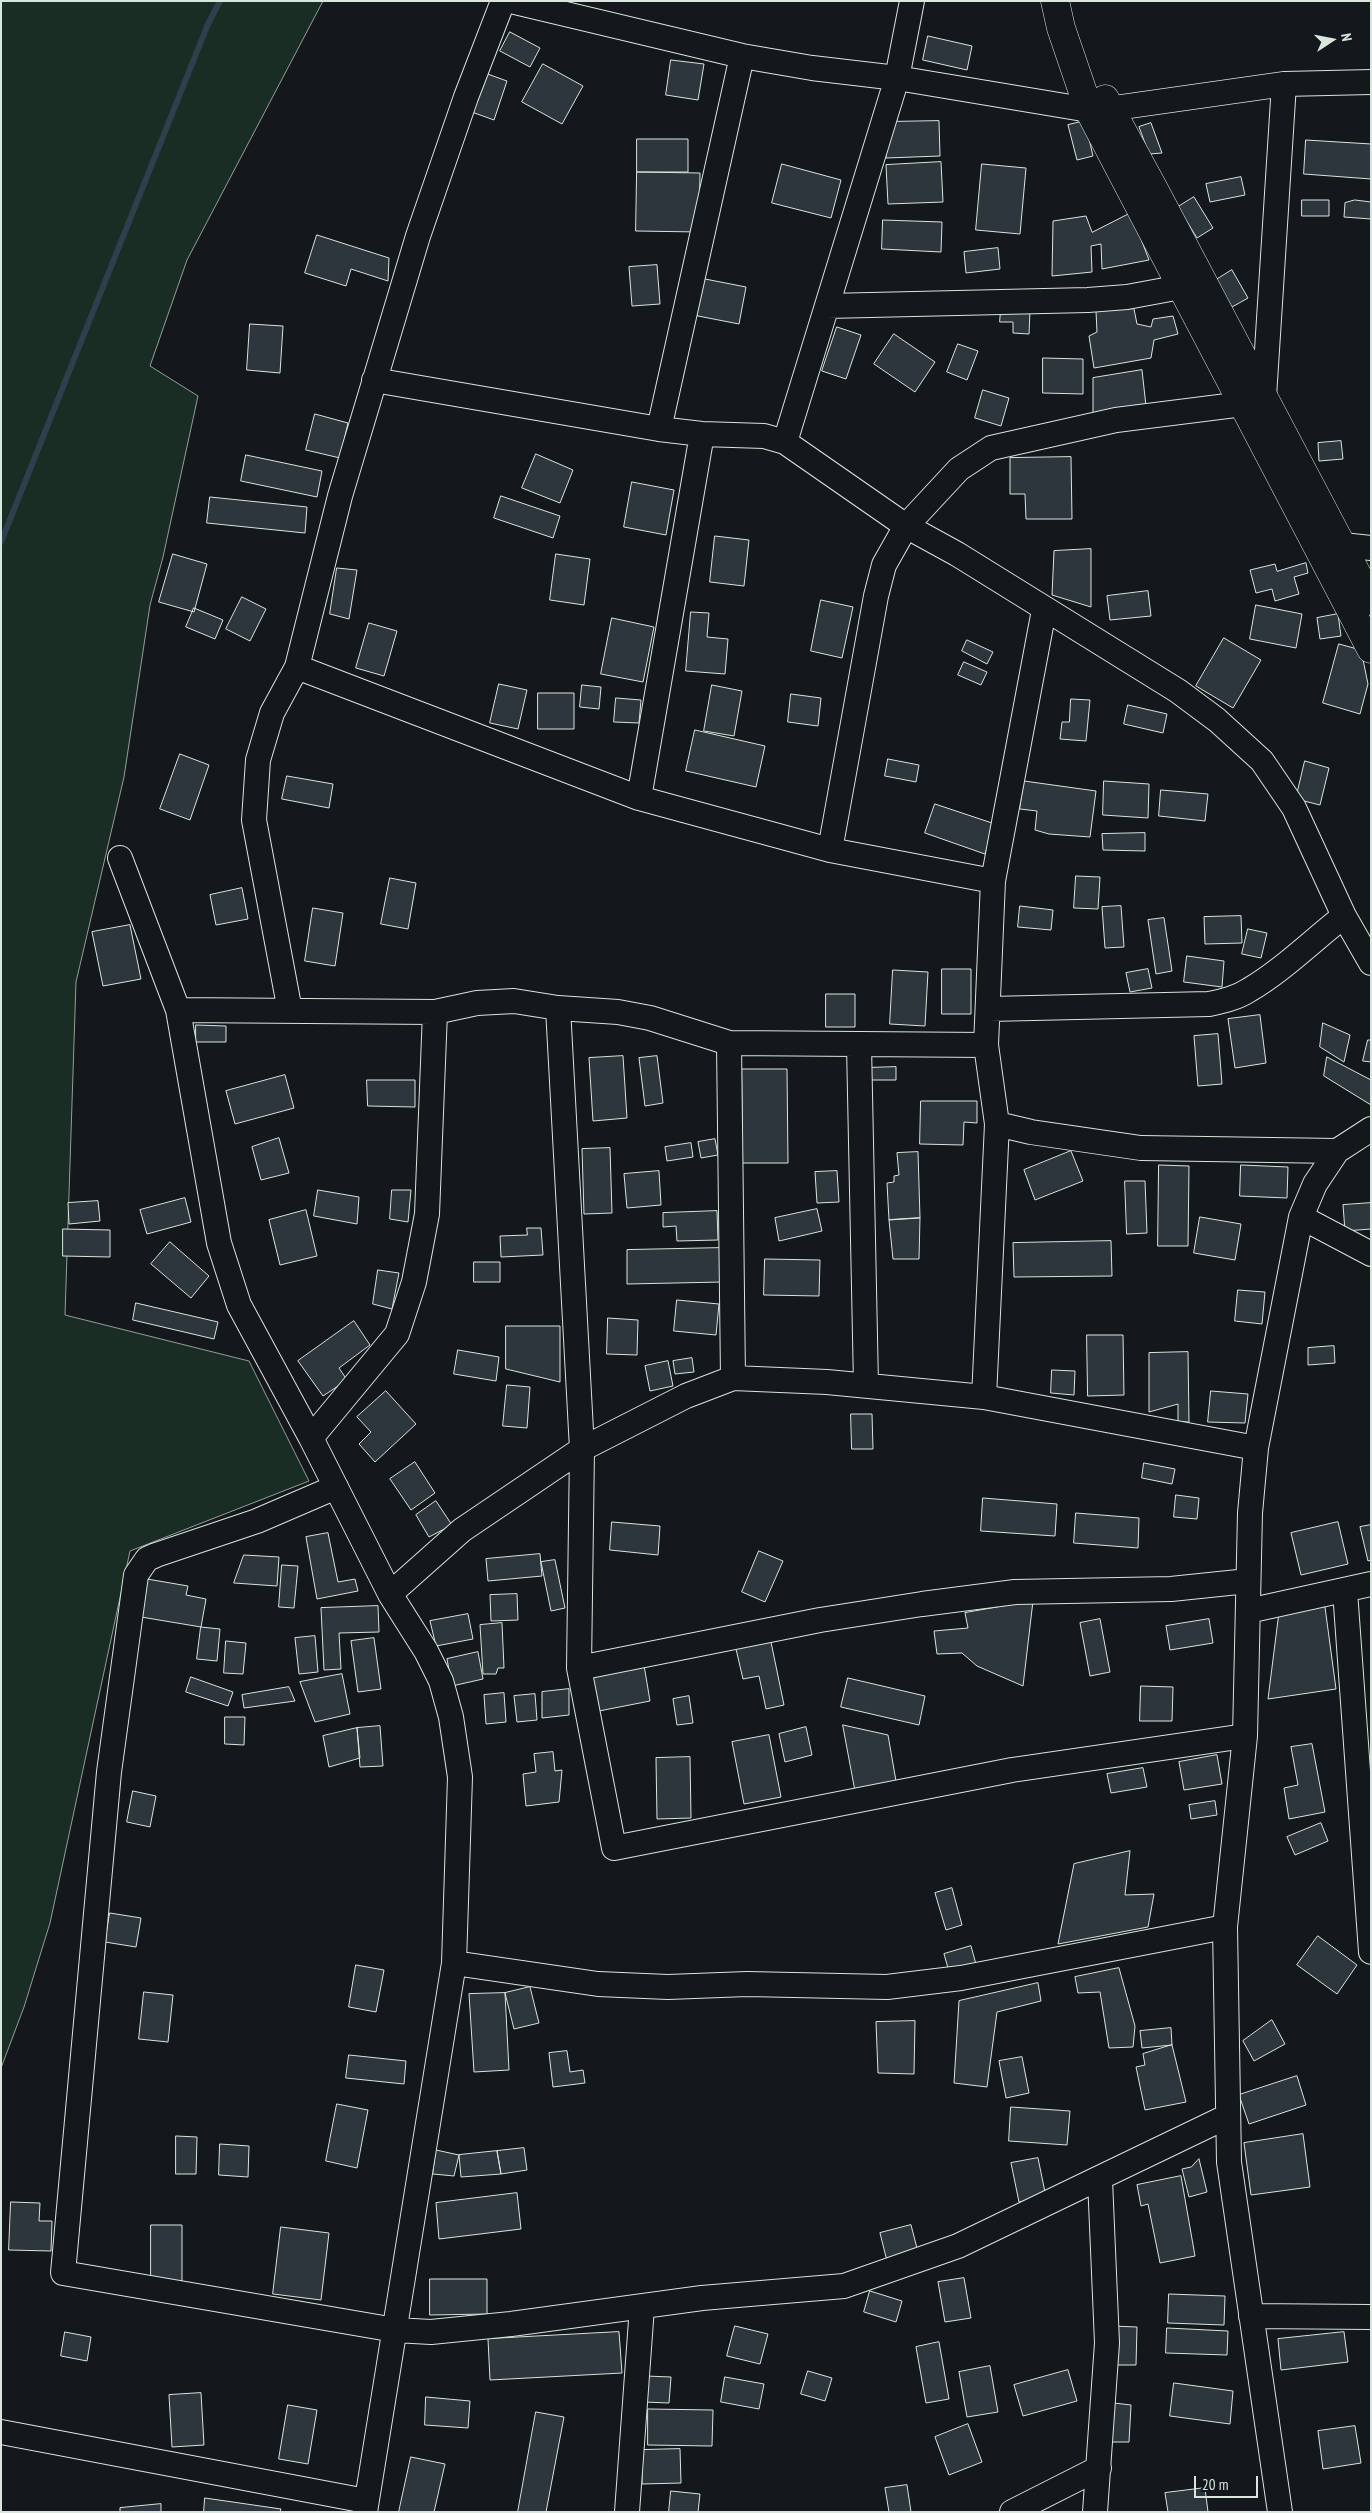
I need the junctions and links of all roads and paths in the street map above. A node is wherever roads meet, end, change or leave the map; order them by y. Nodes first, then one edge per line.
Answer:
1 (503, 1) edge
2 (510, 1) edge
3 (912, 1) edge
4 (1055, 1) edge
5 (1073, 1) edge
6 (742, 56) junction
7 (897, 78) junction
8 (1371, 82) edge
9 (1284, 84) junction
10 (1098, 109) junction
11 (1181, 287) junction
12 (827, 306) junction
13 (374, 380) junction
14 (1254, 400) junction
15 (659, 429) junction
16 (702, 434) junction
17 (785, 442) junction
18 (906, 526) junction
19 (1342, 546) junction
20 (1371, 548) edge
21 (1371, 601) edge
22 (1044, 610) junction
23 (1371, 649) edge
24 (298, 667) junction
25 (639, 798) junction
26 (830, 850) junction
27 (120, 858) dead end
28 (993, 881) junction
29 (1344, 916) junction
30 (1371, 963) edge
31 (558, 1008) junction
32 (989, 1009) junction
33 (178, 1010) junction
34 (290, 1011) junction
35 (435, 1012) junction
36 (729, 1043) junction
37 (858, 1045) junction
38 (986, 1045) junction
39 (997, 1124) junction
40 (1371, 1129) edge
41 (1337, 1151) junction
42 (1301, 1217) junction
43 (1371, 1254) edge
44 (733, 1378) junction
45 (866, 1385) junction
46 (984, 1397) junction
47 (311, 1438) junction
48 (1256, 1448) junction
49 (582, 1449) junction
50 (336, 1486) junction
51 (1248, 1580) junction
52 (1371, 1584) edge
53 (1345, 1591) junction
54 (390, 1594) junction
55 (1248, 1610) junction
56 (579, 1668) junction
57 (1245, 1736) junction
58 (1224, 1927) junction
59 (1370, 1939) edge
60 (454, 1963) junction
61 (1226, 2117) junction
62 (1100, 2180) junction
63 (642, 2307) junction
64 (1251, 2316) junction
65 (1371, 2317) edge
66 (395, 2330) junction
67 (1, 2432) edge
68 (1099, 2468) junction
69 (366, 2506) edge
70 (628, 2512) edge
71 (1012, 2512) edge
72 (1095, 2512) edge
73 (1280, 2512) edge

1 - 13 street
2 - 6 street
3 - 7 street
4 - 10 main road
5 - 10 main road
6 - 7 street
6 - 15 street
7 - 10 street
7 - 12 street
8 - 9 street
9 - 10 street
9 - 14 street
10 - 11 main road
10 - 14 main road
11 - 12 street
11 - 14 main road
12 - 17 street
13 - 15 street
13 - 24 street
14 - 18 street
14 - 19 main road
14 - 23 main road
15 - 16 street
16 - 17 street
16 - 25 street
17 - 18 street
18 - 22 street
18 - 26 street
19 - 20 street
19 - 21 main road
22 - 28 street
22 - 29 street
24 - 25 street
24 - 34 street
25 - 26 street
26 - 28 street
27 - 33 street
28 - 32 street
29 - 30 street
29 - 32 street
31 - 35 street
31 - 36 street
31 - 49 street
32 - 38 street
33 - 34 street
33 - 47 street
34 - 35 street
35 - 47 street
36 - 37 street
36 - 44 street
37 - 38 street
37 - 45 street
38 - 39 street
39 - 41 street
39 - 46 street
40 - 41 street
41 - 42 street
42 - 43 street
42 - 48 street
44 - 45 street
44 - 49 street
45 - 46 street
46 - 48 street
47 - 50 street
48 - 51 street
49 - 54 street
49 - 56 street
50 - 54 street
50 - 66 street
51 - 55 street
51 - 56 street
52 - 53 street
53 - 55 street
53 - 59 street
54 - 60 street
55 - 57 street
56 - 57 street
57 - 58 street
58 - 60 street
58 - 61 street
60 - 66 street
61 - 62 street
61 - 64 street
62 - 63 street
62 - 68 street
63 - 66 street
63 - 70 street
64 - 65 street
64 - 73 street
66 - 69 street
67 - 69 street
68 - 71 street
68 - 72 street

